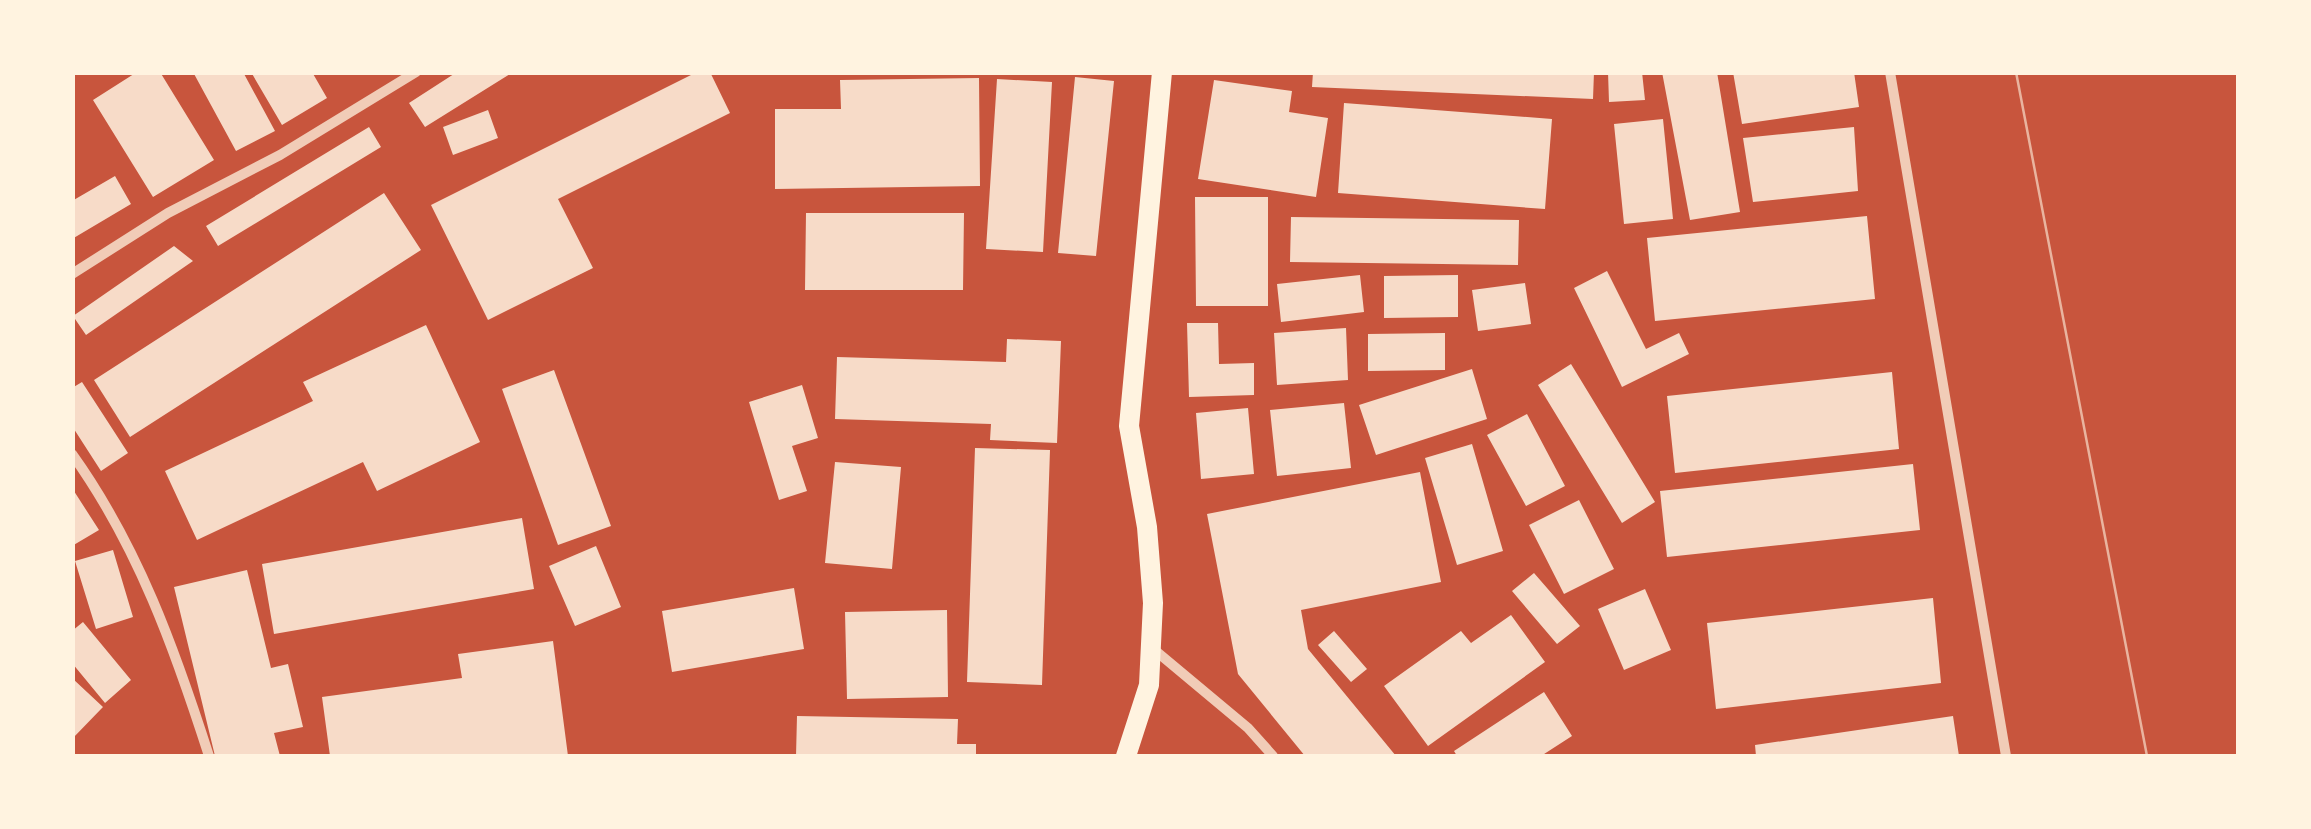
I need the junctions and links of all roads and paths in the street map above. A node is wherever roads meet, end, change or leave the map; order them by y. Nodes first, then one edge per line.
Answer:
1 (416, 72) edge
2 (1162, 72) edge
3 (1890, 72) edge
4 (72, 274) edge
5 (72, 454) edge
6 (1151, 646) junction
7 (209, 756) edge
8 (1126, 756) edge
9 (1273, 756) edge
10 (2006, 756) edge

1 - 4 street
2 - 6 main road
3 - 10 street
5 - 7 street
6 - 8 main road
6 - 9 street

